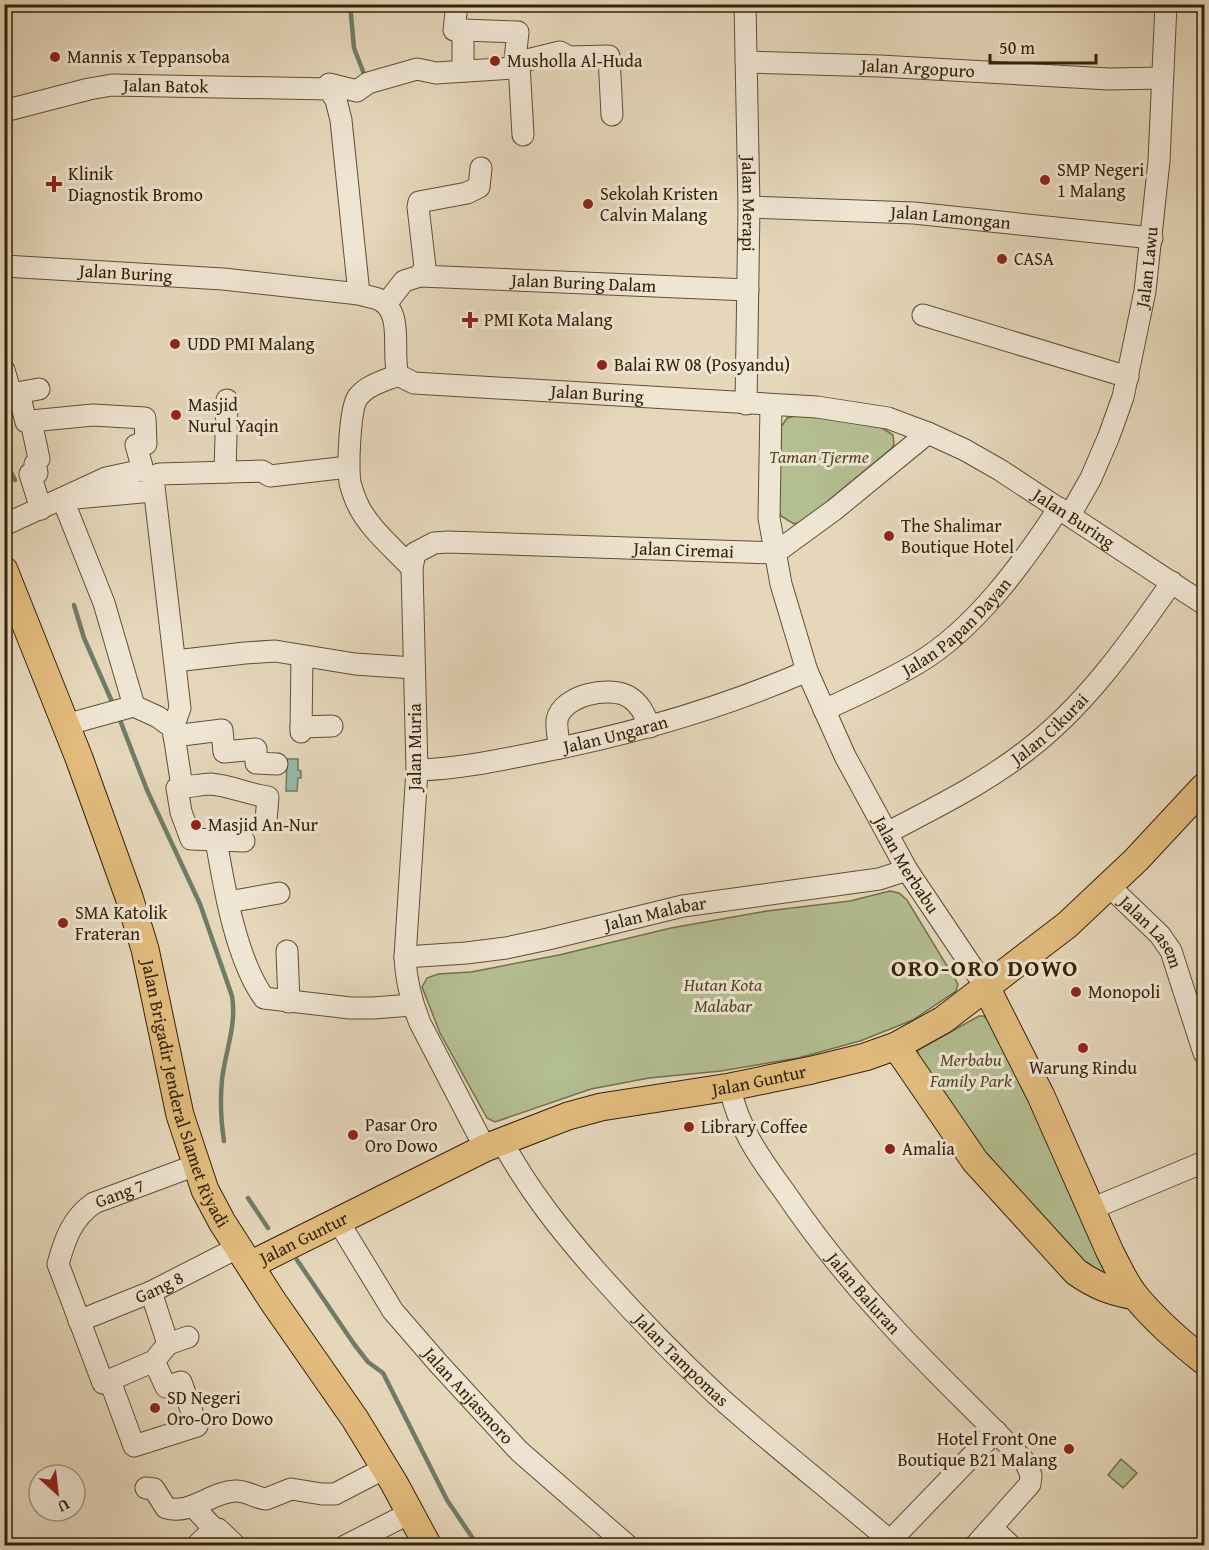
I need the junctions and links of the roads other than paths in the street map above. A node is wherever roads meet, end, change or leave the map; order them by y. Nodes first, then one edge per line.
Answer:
1 (457, 4) edge
2 (745, 4) edge
3 (1166, 4) edge
4 (463, 30) junction
5 (746, 62) junction
6 (516, 66) junction
7 (463, 71) junction
8 (1162, 78) junction
9 (329, 86) junction
10 (4, 111) edge
11 (612, 115) dead end
12 (523, 135) dead end
13 (481, 168) dead end
14 (749, 207) junction
15 (1152, 238) junction
16 (4, 266) edge
17 (420, 276) junction
18 (747, 290) junction
19 (359, 294) junction
20 (386, 304) junction
21 (923, 315) dead end
22 (4, 370) edge
23 (398, 375) junction
24 (1128, 377) junction
25 (227, 400) dead end
26 (746, 404) junction
27 (771, 405) junction
28 (31, 421) junction
29 (928, 433) junction
30 (348, 467) junction
31 (225, 472) junction
32 (153, 491) junction
33 (63, 500) junction
34 (41, 509) junction
35 (1064, 512) junction
36 (4, 525) edge
37 (775, 553) junction
38 (412, 568) junction
39 (4, 570) edge
40 (1172, 582) junction
41 (1204, 604) edge
42 (302, 657) junction
43 (175, 662) junction
44 (414, 668) junction
45 (807, 671) junction
46 (122, 710) junction
47 (824, 710) junction
48 (171, 723) junction
49 (65, 725) junction
50 (332, 726) dead end
51 (650, 727) junction
52 (559, 748) junction
53 (277, 764) dead end
54 (417, 770) junction
55 (182, 787) junction
56 (1204, 787) edge
57 (266, 820) dead end
58 (886, 833) junction
59 (216, 840) junction
60 (244, 842) dead end
61 (907, 870) junction
62 (1109, 886) junction
63 (279, 893) dead end
64 (228, 902) junction
65 (287, 951) dead end
66 (405, 957) junction
67 (987, 989) junction
68 (289, 1002) junction
69 (412, 1005) junction
70 (896, 1046) junction
71 (1204, 1053) edge
72 (730, 1087) junction
73 (493, 1145) junction
74 (1204, 1162) edge
75 (196, 1165) junction
76 (1091, 1209) junction
77 (338, 1221) junction
78 (244, 1256) junction
79 (151, 1292) junction
80 (1135, 1296) junction
81 (79, 1321) junction
82 (1204, 1360) edge
83 (154, 1361) junction
84 (110, 1381) junction
85 (996, 1431) junction
86 (385, 1468) junction
87 (146, 1488) dead end
88 (193, 1506) junction
89 (410, 1513) junction
90 (992, 1528) junction
91 (214, 1529) junction
92 (893, 1543) edge
93 (196, 1545) edge
94 (236, 1545) edge
95 (345, 1545) edge
96 (428, 1545) edge
97 (628, 1545) edge
98 (975, 1545) edge
99 (1011, 1545) edge

1 - 4 street
2 - 5 street, Jalan Merapi
3 - 8 street, Jalan Lawu
4 - 6 street
4 - 7 street
5 - 8 street, Jalan Argopuro
5 - 14 street, Jalan Merapi
6 - 7 street, Jalan Batok
6 - 11 street, Jalan Batok
6 - 12 street
7 - 9 street, Jalan Batok
8 - 15 street, Jalan Lawu
9 - 10 street, Jalan Batok
9 - 19 street
13 - 17 street
14 - 15 street, Jalan Lamongan
14 - 18 street, Jalan Merapi
15 - 24 street, Jalan Lawu
16 - 19 street, Jalan Buring
17 - 18 street, Jalan Buring Dalam
17 - 20 street
18 - 26 street, Jalan Merapi
19 - 20 street, Jalan Buring
20 - 23 street
21 - 24 street
22 - 28 street
23 - 26 street, Jalan Buring
23 - 30 street
24 - 35 street, Jalan Lawu
25 - 31 street
26 - 27 street, Jalan Buring
27 - 29 street, Jalan Buring
27 - 37 street, Jalan Merbabu
28 - 33 street
28 - 34 street
29 - 35 street, Jalan Buring
29 - 37 street
30 - 31 street
30 - 38 street
31 - 32 street
32 - 33 street
32 - 43 street
33 - 34 street
33 - 46 street
34 - 36 street
35 - 40 street, Jalan Buring
35 - 47 street, Jalan Papan Dayan
37 - 38 street, Jalan Ciremai
37 - 45 street, Jalan Merbabu
38 - 44 street, Jalan Muria
39 - 49 main road, Jalan Brigadir Jenderal Slamet Riyadi
40 - 41 street, Jalan Buring
40 - 58 street, Jalan Cikurai
42 - 43 street
42 - 44 street
42 - 50 street
43 - 48 street
44 - 54 street, Jalan Muria
45 - 47 street, Jalan Merbabu
45 - 51 street, Jalan Ungaran
46 - 48 street
46 - 49 street
47 - 58 street, Jalan Merbabu
48 - 53 street
48 - 55 street
49 - 75 main road, Jalan Brigadir Jenderal Slamet Riyadi
51 - 52 street, Jalan Ungaran
51 - 52 street
52 - 54 street, Jalan Ungaran
54 - 66 street, Jalan Muria
55 - 57 street
55 - 59 street
56 - 62 main road, Jalan Guntur
58 - 61 street, Jalan Merbabu
59 - 60 street
59 - 64 street
61 - 66 street, Jalan Malabar
61 - 67 street, Jalan Merbabu
62 - 67 main road, Jalan Guntur
62 - 71 street, Jalan Lasem
63 - 64 street
64 - 68 street
65 - 68 street
66 - 69 street, Jalan Muria
67 - 70 main road, Jalan Guntur
67 - 76 main road, Jalan Merbabu
68 - 69 street
69 - 73 street, Jalan Muria
70 - 72 main road, Jalan Guntur
70 - 80 main road
72 - 73 main road, Jalan Guntur
72 - 85 street, Jalan Baluran
73 - 77 main road, Jalan Guntur
73 - 92 street, Jalan Tampomas
74 - 76 street
75 - 78 main road, Jalan Brigadir Jenderal Slamet Riyadi
75 - 81 street, Gang 7
76 - 80 main road, Jalan Merbabu
77 - 78 main road, Jalan Guntur
77 - 97 street, Jalan Anjasmoro
78 - 79 street, Gang 8
78 - 86 main road, Jalan Brigadir Jenderal Slamet Riyadi
79 - 81 street, Gang 8
79 - 83 street
80 - 82 main road, Jalan Merbabu
81 - 84 street
83 - 84 street
83 - 84 street
85 - 90 street, Jalan Baluran
85 - 92 street
86 - 88 street
86 - 89 main road, Jalan Brigadir Jenderal Slamet Riyadi
87 - 88 street
88 - 91 street
89 - 95 street
89 - 96 main road, Jalan Brigadir Jenderal Slamet Riyadi
90 - 98 street
90 - 99 street
91 - 93 street
91 - 94 street

